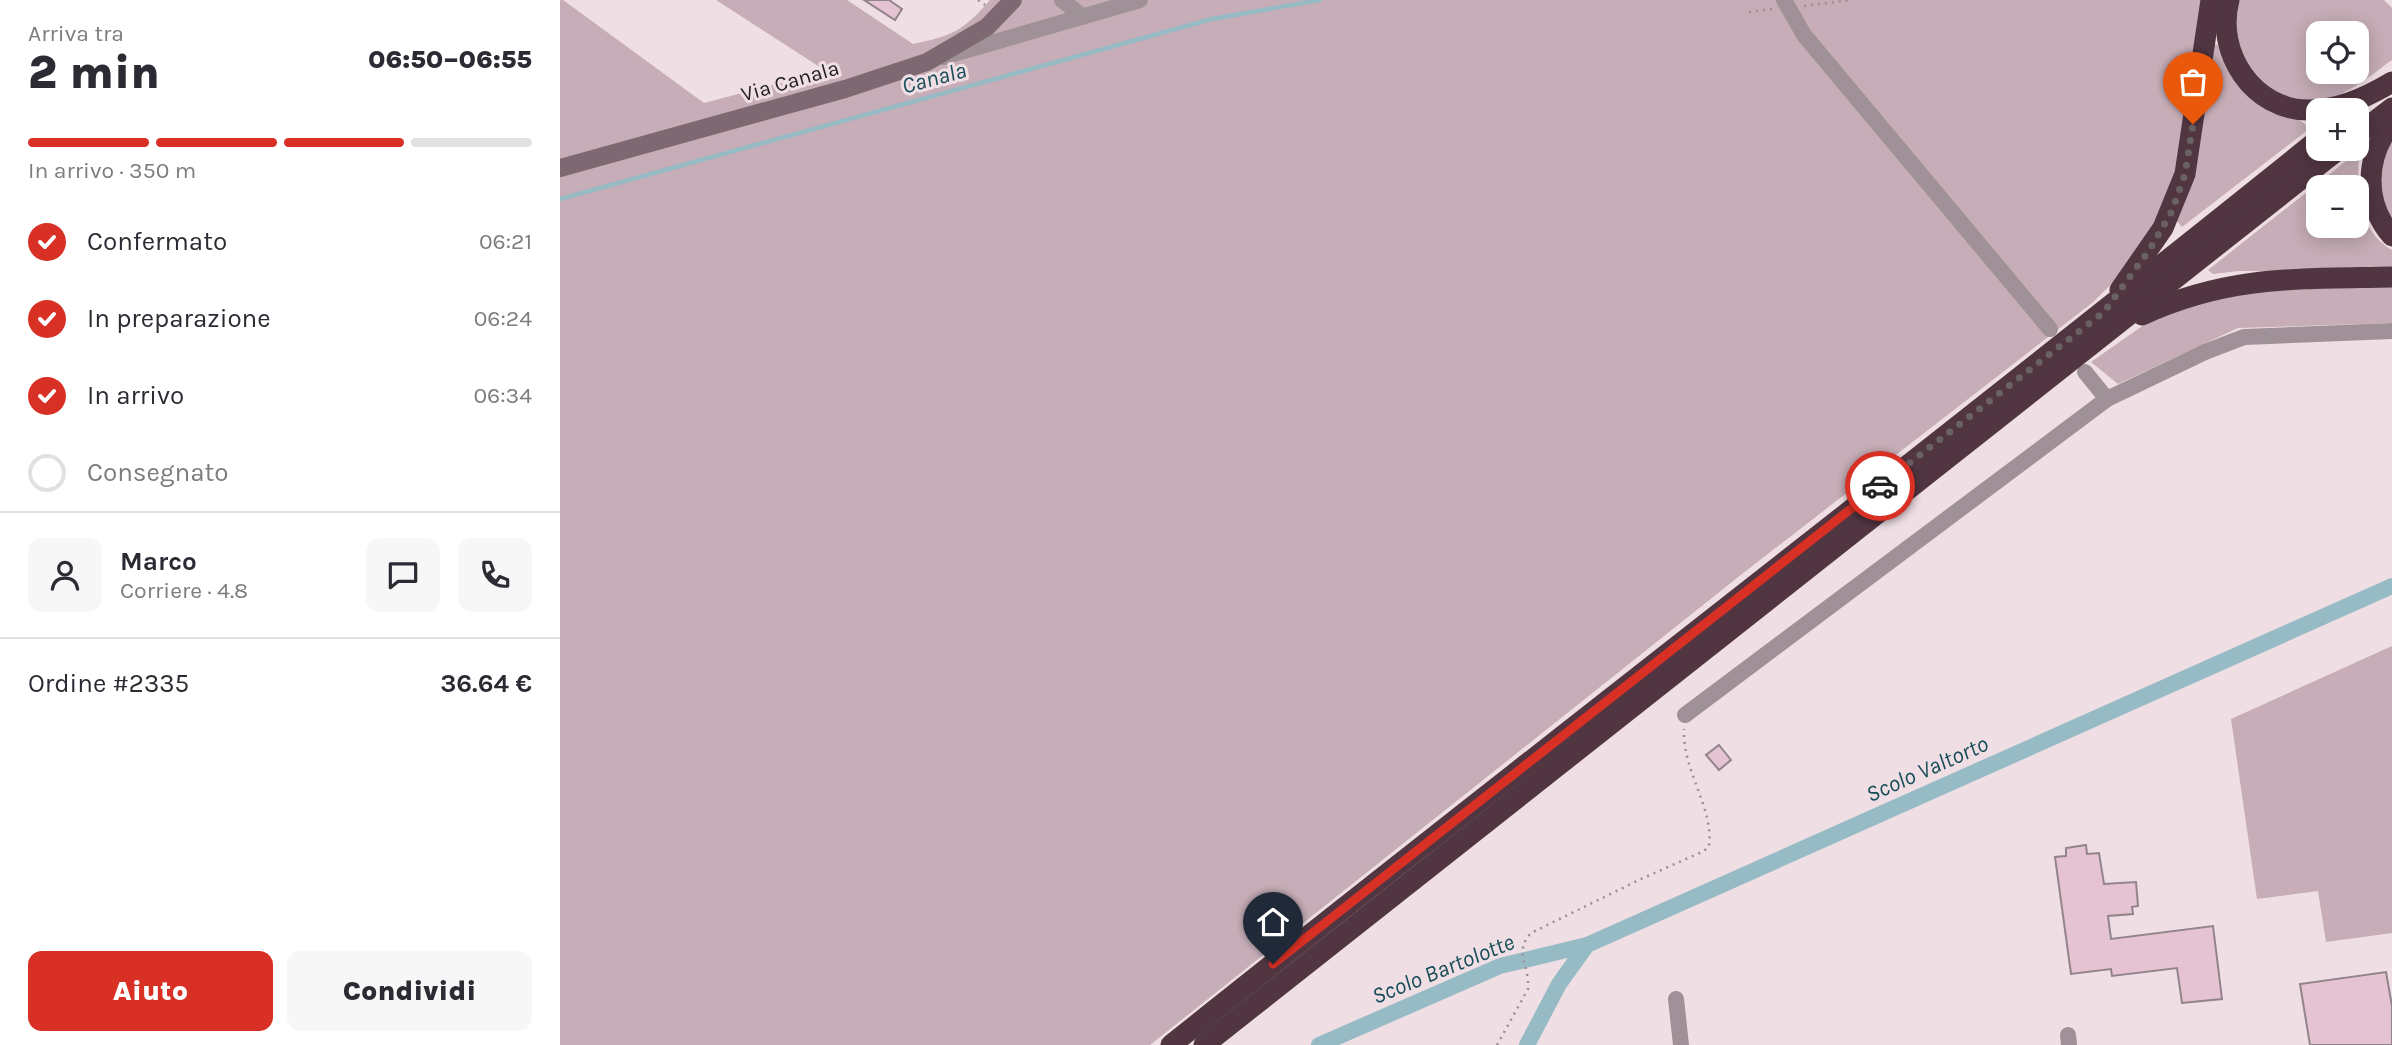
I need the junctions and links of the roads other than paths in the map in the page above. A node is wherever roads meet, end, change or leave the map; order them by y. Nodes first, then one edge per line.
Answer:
1 (1013, 0) edge
2 (1062, 0) edge
3 (1140, 0) edge
4 (1784, 0) edge
5 (2211, 0) edge
6 (2229, 0) edge
7 (1083, 17) junction
8 (928, 62) junction
9 (2392, 83) edge
10 (2369, 100) edge
11 (2392, 108) edge
12 (2392, 122) edge
13 (2369, 126) edge
14 (2306, 149) edge
15 (2324, 161) edge
16 (560, 168) edge
17 (2392, 236) edge
18 (2392, 277) edge
19 (2104, 312) junction
20 (2050, 328) dead end
21 (2392, 331) edge
22 (2092, 344) junction
23 (2085, 372) dead end
24 (2107, 399) junction
25 (1685, 715) road end
26 (1676, 999) dead end
27 (1171, 1045) edge
28 (1204, 1045) edge
29 (1681, 1045) edge

1 - 8 street, Via Canala
2 - 7 street
3 - 7 street
4 - 20 street
5 - 19 highway
6 - 9 highway
7 - 8 street
8 - 16 street, Via Canala
9 - 10 highway
11 - 13 highway
12 - 17 highway
14 - 19 highway
15 - 22 highway
18 - 22 highway
19 - 27 highway
21 - 24 street
22 - 28 highway
23 - 24 street
24 - 25 street
26 - 29 street

